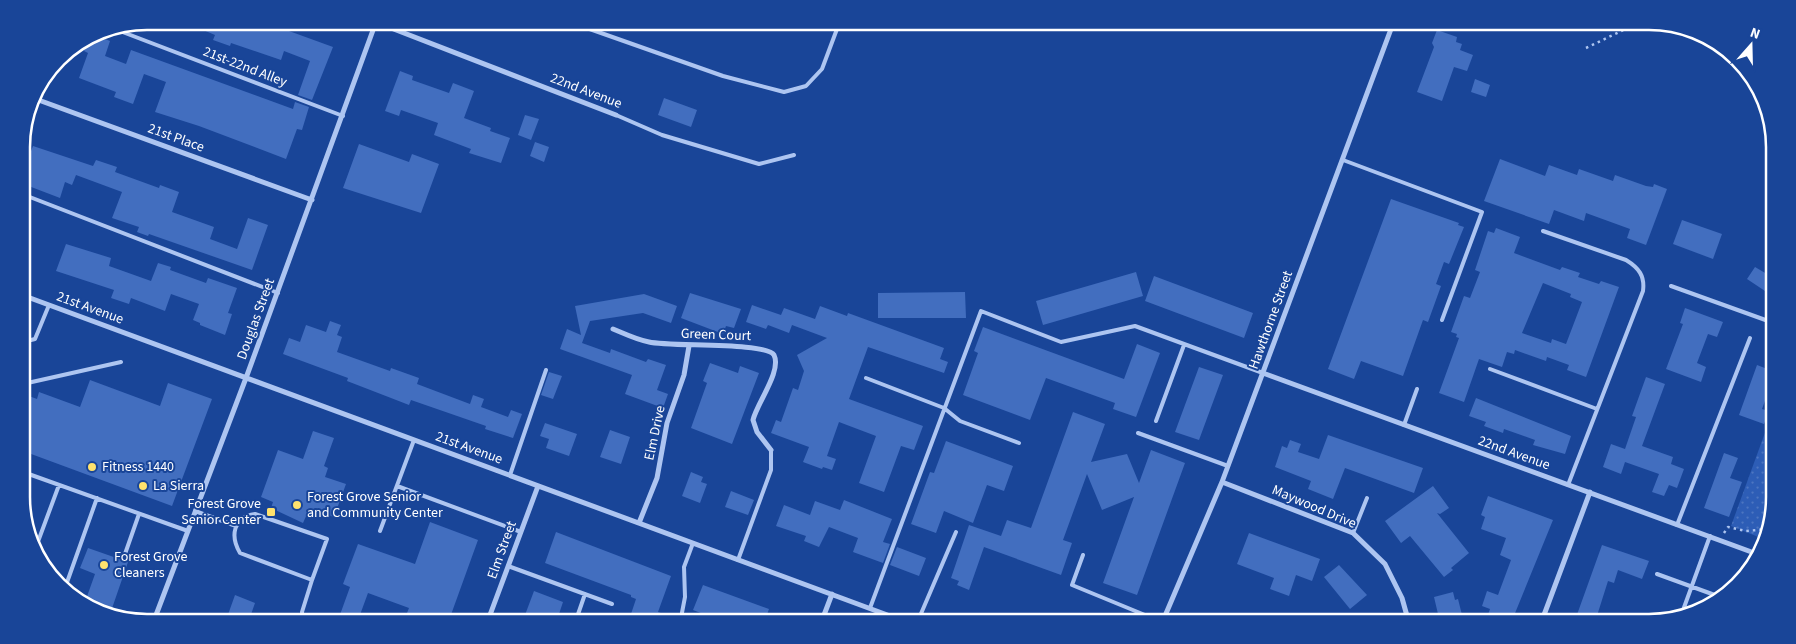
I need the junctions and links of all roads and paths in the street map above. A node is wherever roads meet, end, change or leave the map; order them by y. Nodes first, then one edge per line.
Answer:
1 (372, 30) edge
2 (396, 30) edge
3 (593, 30) edge
4 (837, 30) edge
5 (1389, 30) edge
6 (1623, 30) edge
7 (124, 33) edge
8 (1586, 48) dead end
9 (40, 101) edge
10 (616, 115) joint
11 (342, 116) junction
12 (794, 155) dead end
13 (1343, 160) junction
14 (30, 197) edge
15 (312, 200) junction
16 (1543, 231) dead end
17 (1670, 286) dead end
18 (278, 293) junction
19 (30, 298) edge
20 (49, 305) junction
21 (1442, 320) dead end
22 (1766, 320) edge
23 (613, 329) dead end
24 (1750, 338) dead end
25 (30, 341) edge
26 (1184, 344) junction
27 (689, 346) junction
28 (121, 362) dead end
29 (1490, 369) dead end
30 (546, 370) dead end
31 (1264, 373) junction
32 (246, 378) junction
33 (866, 378) dead end
34 (30, 382) edge
35 (1417, 389) dead end
36 (944, 408) junction
37 (1598, 409) junction
38 (1156, 421) dead end
39 (1404, 425) junction
40 (1138, 434) dead end
41 (414, 440) junction
42 (1019, 443) dead end
43 (772, 450) joint
44 (1228, 466) junction
45 (30, 475) edge
46 (510, 475) junction
47 (1222, 482) junction
48 (59, 485) junction
49 (1568, 485) junction
50 (397, 486) junction
51 (538, 486) junction
52 (1590, 492) junction
53 (97, 498) junction
54 (1367, 498) dead end
55 (195, 511) junction
56 (139, 514) junction
57 (640, 523) junction
58 (1677, 524) junction
59 (236, 526) junction
60 (1761, 530) edge
61 (188, 531) junction
62 (380, 531) dead end
63 (521, 532) junction
64 (956, 532) dead end
65 (1353, 533) junction
66 (1710, 536) junction
67 (1721, 540) junction
68 (38, 541) edge
69 (693, 543) junction
70 (1752, 552) edge
71 (125, 554) dead end
72 (1083, 555) dead end
73 (738, 560) junction
74 (508, 566) junction
75 (1657, 574) dead end
76 (312, 580) junction
77 (67, 582) edge
78 (1692, 586) junction
79 (585, 594) junction
80 (832, 594) junction
81 (1714, 594) edge
82 (612, 604) dead end
83 (870, 608) junction
84 (1684, 608) edge
85 (156, 614) edge
86 (302, 614) edge
87 (490, 614) edge
88 (578, 614) edge
89 (682, 614) edge
90 (825, 614) edge
91 (886, 614) edge
92 (921, 614) edge
93 (1142, 614) edge
94 (1165, 614) edge
95 (1407, 614) edge
96 (1543, 614) edge

1 - 11 street, Douglas Street
2 - 10 street, 22nd Avenue
3 - 4 lane
5 - 13 street, Hawthorne Street
6 - 8 path
7 - 11 lane, 21st-22nd Alley
9 - 15 street, 21st Place
10 - 12 lane, 22nd Avenue
11 - 15 street, Douglas Street
13 - 21 lane
13 - 31 street, Hawthorne Street
14 - 18 lane
15 - 18 street, Douglas Street
16 - 37 lane
17 - 22 lane
18 - 32 street, Douglas Street
19 - 20 street, 21st Avenue
20 - 25 lane
20 - 32 street, 21st Avenue
23 - 27 street, Green Court
24 - 58 lane
26 - 31 lane
26 - 36 lane
26 - 38 lane
27 - 43 street, Green Court
27 - 57 street, Elm Drive
28 - 34 lane
29 - 37 lane
30 - 46 lane
31 - 39 street, 22nd Avenue
31 - 44 street, Hawthorne Street
32 - 41 street, 21st Avenue
32 - 55 street, Douglas Street
33 - 36 lane
35 - 39 lane
36 - 42 lane
36 - 83 lane
37 - 49 lane
39 - 49 street, 22nd Avenue
40 - 44 lane
41 - 46 street, 21st Avenue
41 - 50 lane
43 - 73 lane
44 - 47 street, Hawthorne Street
45 - 48 lane
46 - 51 street, 21st Avenue
47 - 65 street, Maywood Drive
47 - 94 street, Hawthorne Street
48 - 53 lane
48 - 68 lane
49 - 52 street, 22nd Avenue
50 - 62 lane
50 - 63 lane
51 - 57 street, 21st Avenue
51 - 63 street, Elm Street
52 - 58 street, 22nd Avenue
52 - 96 street
53 - 56 lane
53 - 77 lane
54 - 65 lane
55 - 59 lane
55 - 61 street, Douglas Street
56 - 61 lane
56 - 71 lane
57 - 69 street, 21st Avenue
58 - 66 street, 22nd Avenue
59 - 76 lane
59 - 76 lane
60 - 67 path
61 - 85 street, Douglas Street
63 - 74 street, Elm Street
64 - 92 lane
65 - 95 street, Maywood Drive
66 - 67 street, 22nd Avenue
66 - 78 lane
67 - 70 street, 22nd Avenue
69 - 73 street, 21st Avenue
69 - 89 lane
72 - 93 lane
73 - 80 street, 21st Avenue
74 - 79 lane
74 - 87 street, Elm Street
75 - 78 lane
76 - 86 lane
78 - 81 lane
78 - 84 lane
79 - 82 lane
79 - 88 lane
80 - 83 street, 21st Avenue
80 - 90 street
83 - 91 street, 21st Avenue

